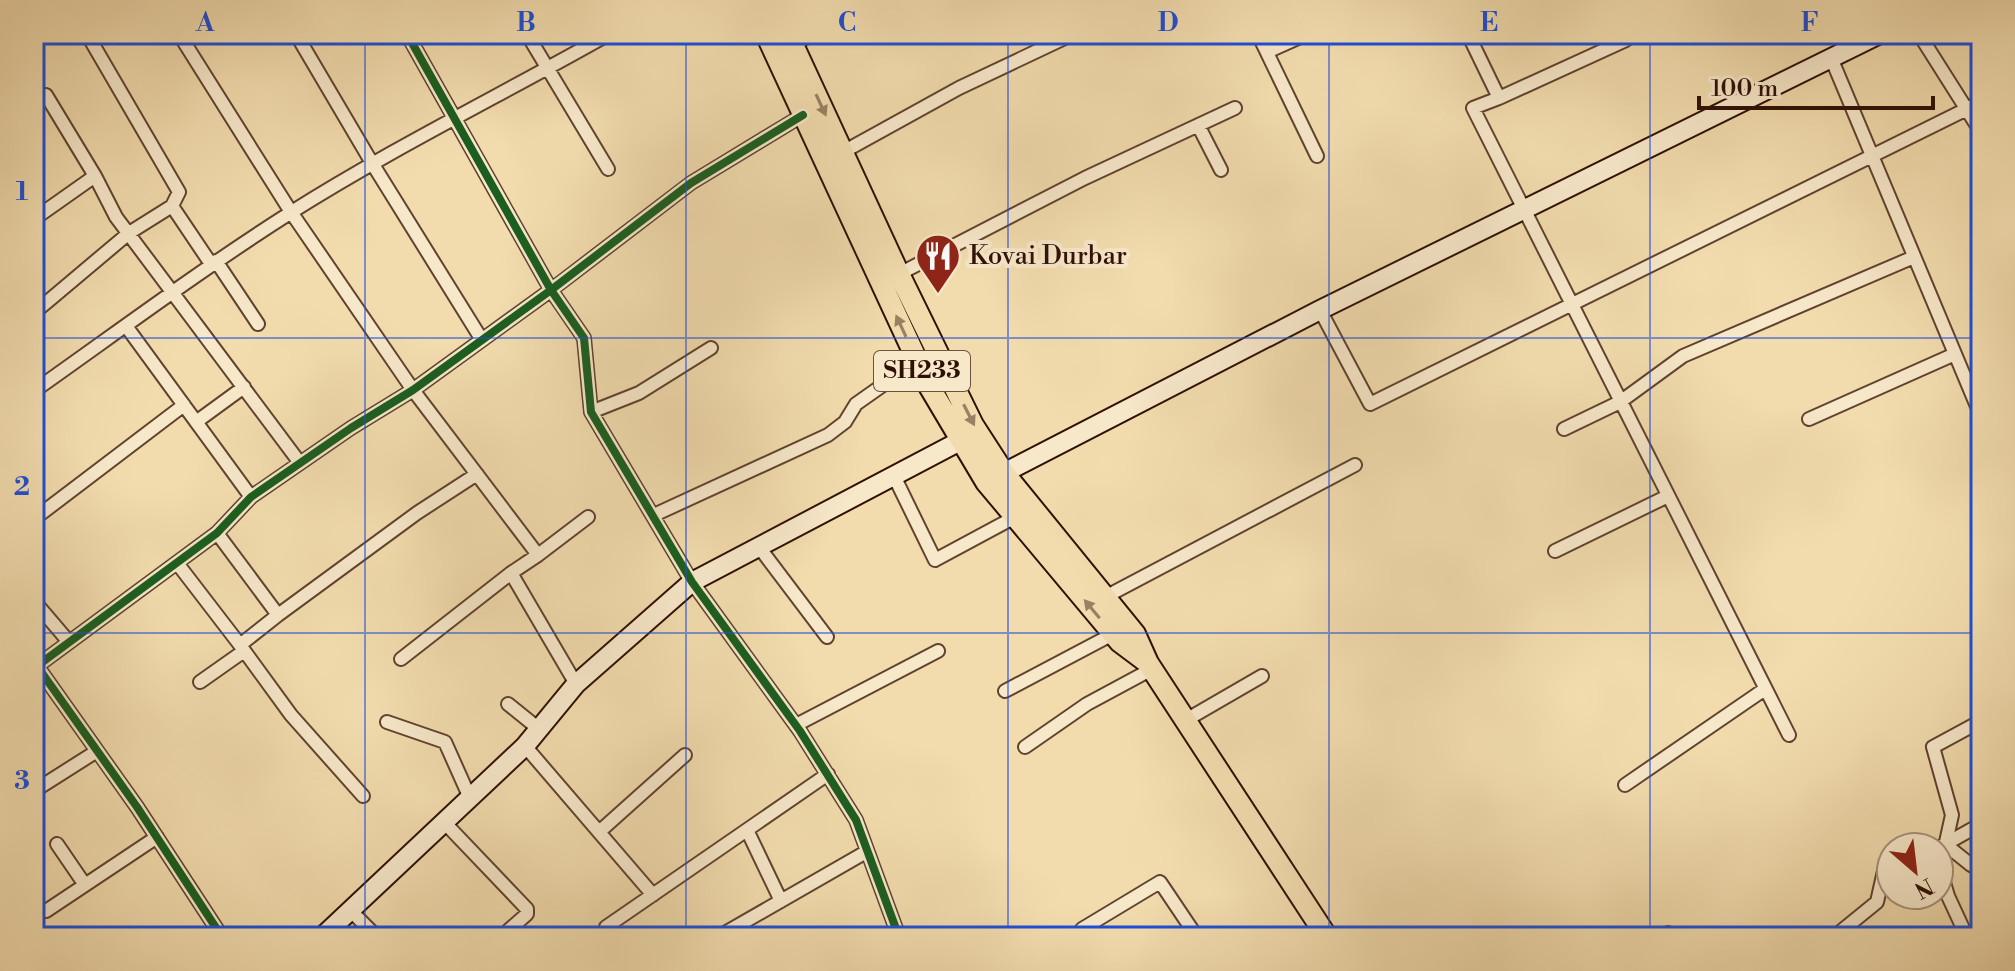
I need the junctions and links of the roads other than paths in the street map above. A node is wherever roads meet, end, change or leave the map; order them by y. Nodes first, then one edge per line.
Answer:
1 (87, 34) edge
2 (179, 34) edge
3 (296, 34) edge
4 (407, 34) edge
5 (527, 34) edge
6 (609, 34) edge
7 (766, 34) edge
8 (812, 34) edge
9 (1073, 34) edge
10 (1258, 34) edge
11 (1307, 34) edge
12 (1468, 34) edge
13 (1880, 34) edge
14 (1919, 34) edge
15 (791, 39) edge
16 (1626, 40) dead end
17 (1269, 51) junction
18 (1832, 60) junction
19 (546, 70) junction
20 (46, 95) dead end
21 (1499, 98) junction
22 (1981, 102) edge
23 (1235, 108) dead end
24 (1967, 110) junction
25 (803, 115) junction
26 (454, 119) junction
27 (1198, 125) junction
28 (1981, 132) edge
29 (843, 152) junction
30 (1871, 155) junction
31 (1317, 156) dead end
32 (372, 163) junction
33 (608, 169) dead end
34 (1221, 170) dead end
35 (95, 176) junction
36 (172, 206) junction
37 (1523, 209) junction
38 (291, 212) junction
39 (34, 219) edge
40 (129, 233) junction
41 (1914, 257) junction
42 (213, 263) junction
43 (899, 274) junction
44 (551, 290) junction
45 (172, 291) junction
46 (1571, 305) junction
47 (1320, 310) junction
48 (34, 313) edge
49 (258, 324) dead end
50 (126, 326) junction
51 (482, 340) junction
52 (711, 348) dead end
53 (1955, 354) junction
54 (917, 361) junction
55 (244, 387) junction
56 (413, 390) junction
57 (34, 391) edge
58 (1620, 402) junction
59 (184, 405) junction
60 (591, 412) junction
61 (1981, 416) edge
62 (1809, 419) dead end
63 (196, 422) junction
64 (1564, 429) dead end
65 (960, 441) junction
66 (300, 463) junction
67 (1355, 465) dead end
68 (477, 474) junction
69 (894, 476) junction
70 (995, 478) junction
71 (1668, 496) junction
72 (251, 497) junction
73 (654, 515) junction
74 (588, 517) dead end
75 (1015, 517) junction
76 (34, 519) edge
77 (217, 533) junction
78 (759, 547) junction
79 (1555, 551) dead end
80 (538, 555) junction
81 (177, 563) junction
82 (511, 573) junction
83 (692, 582) junction
84 (1105, 597) junction
85 (34, 601) edge
86 (278, 615) junction
87 (1113, 634) junction
88 (827, 637) dead end
89 (69, 642) junction
90 (242, 648) junction
91 (938, 651) dead end
92 (401, 659) dead end
93 (1150, 666) junction
94 (35, 667) edge
95 (1262, 676) dead end
96 (200, 682) dead end
97 (576, 684) junction
98 (1765, 689) junction
99 (1005, 691) dead end
100 (508, 704) dead end
101 (1186, 720) junction
102 (1981, 721) edge
103 (387, 722) dead end
104 (796, 725) junction
105 (539, 729) junction
106 (1789, 735) dead end
107 (525, 746) junction
108 (1025, 747) dead end
109 (97, 751) junction
110 (685, 755) dead end
111 (828, 774) junction
112 (1625, 785) dead end
113 (34, 791) edge
114 (363, 796) dead end
115 (470, 798) junction
116 (444, 822) junction
117 (1981, 824) edge
118 (747, 830) junction
119 (1947, 831) edge
120 (599, 832) junction
121 (157, 837) junction
122 (1955, 839) edge
123 (57, 844) dead end
124 (866, 852) junction
125 (1955, 855) edge
126 (1981, 870) edge
127 (85, 885) junction
128 (653, 895) junction
129 (781, 901) junction
130 (1875, 904) edge
131 (350, 910) junction
132 (46, 911) dead end
133 (1955, 911) edge
134 (606, 927) dead end
135 (1082, 929) dead end
136 (219, 933) edge
137 (734, 933) edge
138 (1324, 936) edge
139 (204, 937) edge
140 (322, 937) edge
141 (377, 937) edge
142 (501, 937) edge
143 (718, 937) edge
144 (899, 937) edge
145 (1197, 937) edge
146 (1834, 937) edge
147 (1967, 937) edge

1 - 36 street
2 - 38 street
3 - 32 street
4 - 26 street
5 - 19 street
6 - 19 street
7 - 25 main road, SH233
8 - 15 street
9 - 29 street
10 - 17 street
11 - 17 street
12 - 21 street
13 - 18 street
14 - 24 street
15 -> 29 main road
16 - 21 street
17 - 31 street
18 - 30 street
18 - 37 street
19 - 26 street
19 - 33 street
20 - 35 street
21 - 37 street
22 - 24 street
23 - 27 street
24 - 28 street
24 - 30 street
25 - 44 street
54 -> 25 main road, SH233
26 - 32 street
26 - 44 street
27 - 34 street
27 - 43 street
29 - 43 main road
30 - 41 street
30 - 46 street
32 - 38 street
32 - 51 street
35 - 39 street
35 - 40 street
36 - 40 street
36 - 42 street
37 - 46 street
37 - 47 street
38 - 42 street
38 - 56 street
40 - 45 street
40 - 48 street
41 - 53 street
41 - 58 street
42 - 45 street
42 - 49 street
43 -> 70 main road
44 - 51 street
44 - 60 street
45 - 50 street
45 - 55 street
46 - 47 street
46 - 58 street
47 - 70 street
50 - 57 street
50 - 59 street
51 - 56 street
52 - 60 street
53 - 61 street
53 - 62 street
54 - 65 main road, SH233
54 - 73 street
55 - 63 street
55 - 66 street
56 - 66 street
56 - 68 street
58 - 64 street
58 - 71 street
59 - 63 street
59 - 76 street
60 - 73 street
63 - 72 street
65 - 69 street
65 - 70 main road, SH233
66 - 72 street
67 - 84 street
68 - 80 street
68 - 86 street
69 - 75 street
69 - 78 street
70 - 75 main road, SH233
70 - 84 main road
71 - 79 street
71 - 98 street
72 - 77 street
73 - 83 street
74 - 80 street
87 -> 75 main road, SH233
77 - 81 street
77 - 86 street
78 - 83 street
78 - 88 street
80 - 82 street
81 - 89 street
81 - 90 street
82 - 92 street
82 - 97 street
83 - 97 street
83 - 104 street
84 - 93 main road
85 - 89 street
86 - 90 street
87 - 93 main road, SH233
87 - 99 street
89 - 94 street
90 - 96 street
90 - 114 street
91 - 104 street
93 - 101 main road, SH233
93 - 108 street
94 - 109 street
95 - 101 street
97 - 105 street
98 - 106 street
98 - 112 street
100 - 105 street
101 - 138 main road, SH233
102 - 119 street
103 - 115 street
104 - 111 street
105 - 107 street
107 - 115 street
107 - 120 street
109 - 113 street
109 - 121 street
110 - 120 street
111 - 118 street
111 - 124 street
115 - 116 street
116 - 131 street
116 - 142 street
117 - 122 street
118 - 128 street
118 - 129 street
120 - 128 street
121 - 127 street
121 - 136 street
123 - 127 street
124 - 129 street
124 - 144 street
125 - 126 street
127 - 132 street
128 - 134 street
129 - 137 street
130 - 146 street
131 - 140 street
131 - 141 street
133 - 147 street
135 - 145 street
136 - 139 street
137 - 143 street

